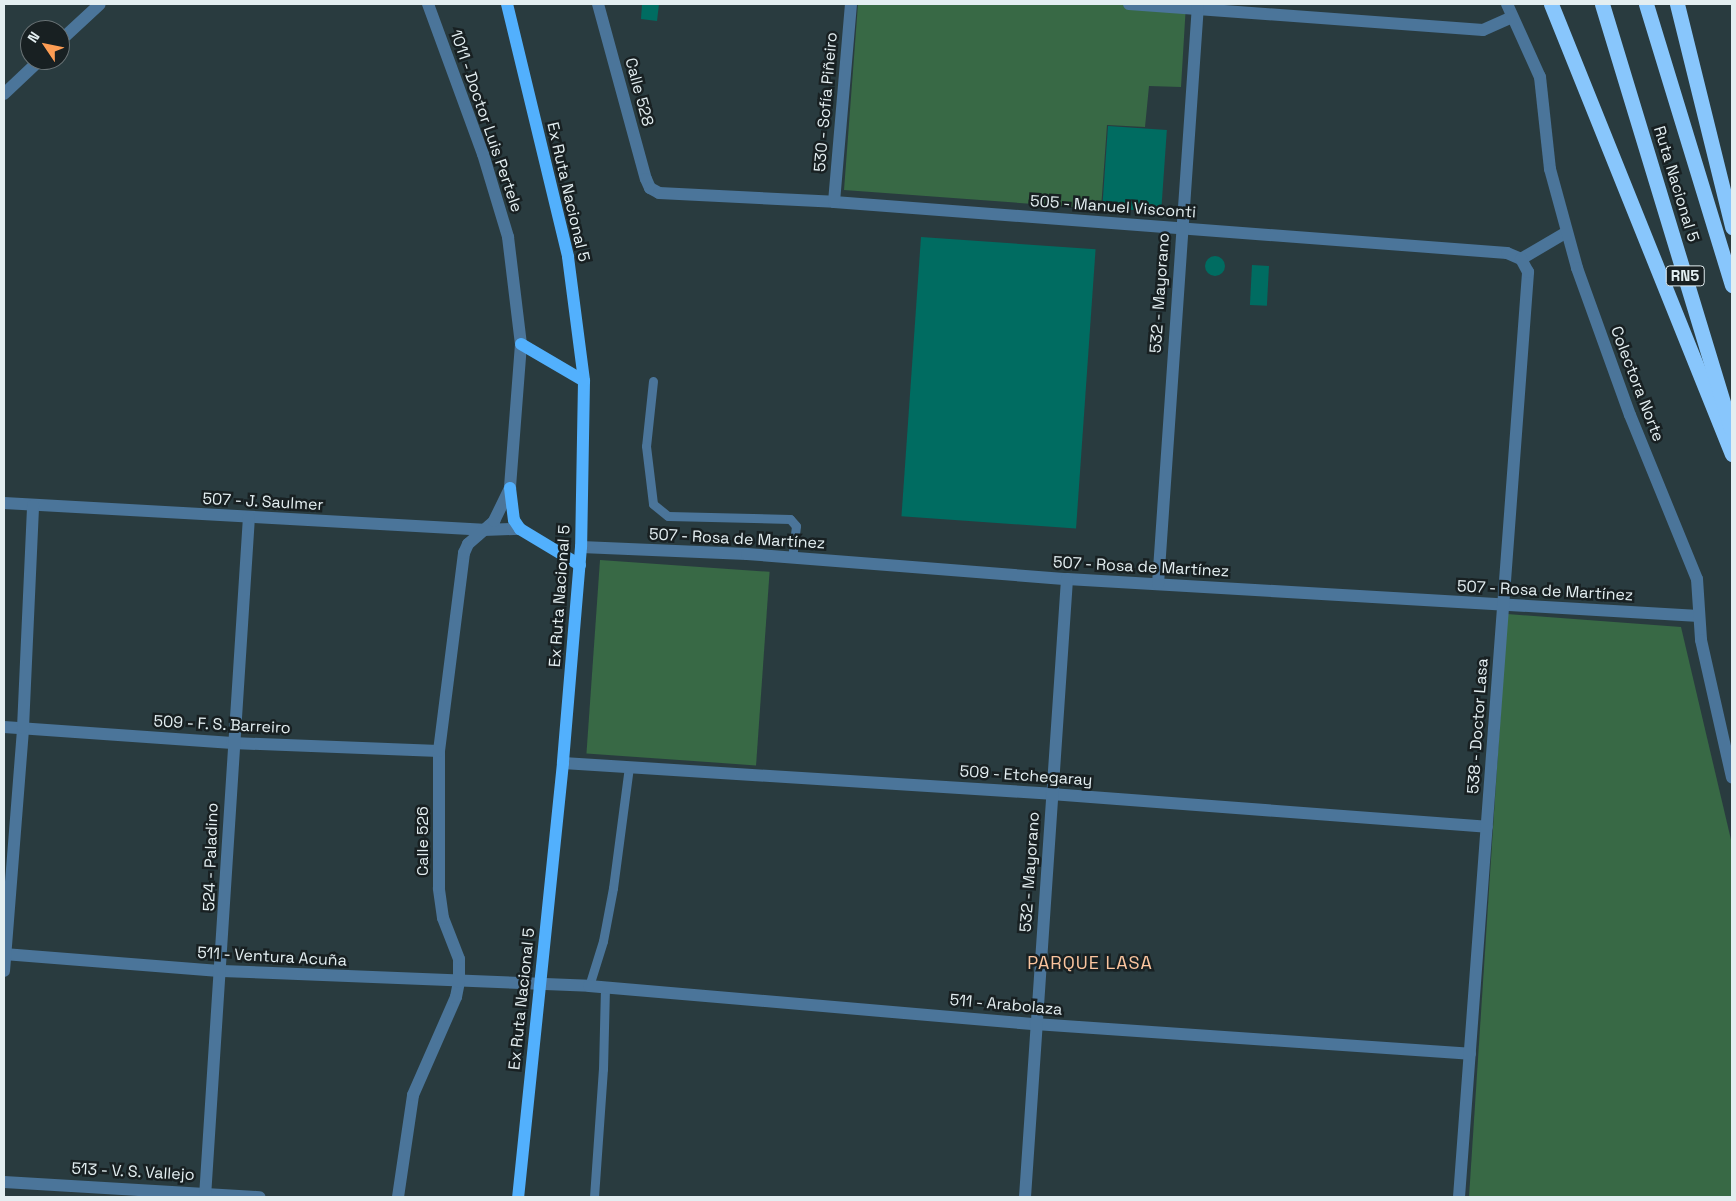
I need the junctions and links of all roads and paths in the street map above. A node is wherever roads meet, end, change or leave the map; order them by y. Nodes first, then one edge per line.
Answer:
1 (100, 4) edge
2 (428, 4) edge
3 (507, 4) edge
4 (598, 4) edge
5 (851, 4) edge
6 (1128, 4) edge
7 (1506, 4) edge
8 (1551, 4) edge
9 (1602, 4) edge
10 (1646, 4) edge
11 (1677, 4) edge
12 (1198, 6) edge
13 (1512, 17) junction
14 (70, 32) edge
15 (29, 70) edge
16 (4, 94) edge
17 (650, 188) joint
18 (834, 202) junction
19 (1732, 227) edge
20 (1181, 229) junction
21 (1567, 232) junction
22 (1522, 259) junction
23 (1732, 285) edge
24 (521, 344) junction
25 (584, 381) junction
26 (652, 381) dead end
27 (1732, 433) edge
28 (1732, 454) edge
29 (510, 488) junction
30 (4, 503) edge
31 (33, 505) junction
32 (248, 517) junction
33 (520, 529) junction
34 (483, 530) junction
35 (581, 547) junction
36 (792, 557) junction
37 (580, 564) junction
38 (1067, 579) junction
39 (1158, 584) junction
40 (1503, 605) junction
41 (1700, 616) junction
42 (4, 727) edge
43 (23, 728) junction
44 (232, 743) junction
45 (439, 751) junction
46 (563, 764) junction
47 (629, 766) junction
48 (1732, 778) edge
49 (1051, 794) junction
50 (1487, 827) junction
51 (4, 954) edge
52 (4, 971) edge
53 (222, 971) junction
54 (459, 982) junction
55 (539, 983) junction
56 (589, 986) junction
57 (605, 987) junction
58 (1035, 1024) junction
59 (1470, 1054) junction
60 (4, 1182) edge
61 (206, 1195) edge
62 (260, 1197) edge
63 (398, 1197) edge
64 (518, 1197) edge
65 (594, 1197) edge
66 (1025, 1197) edge
67 (1459, 1197) edge

1 - 14 street
2 - 24 street, 1011 - Doctor Luis Pertele
3 - 25 main road, Ex Ruta Nacional 5
4 - 17 street, Calle 528
5 - 18 street, 530 - Sofía Piñeiro
6 - 12 street
7 - 13 street, Colectora Norte
8 - 28 highway
9 - 27 highway, Ruta Nacional 5 / RN5
10 - 23 highway, Ruta Nacional 5 / RN5
11 - 19 highway
12 - 13 street
12 - 20 street, 532 - Mayorano
13 - 21 street, Colectora Norte
15 - 16 street
17 - 18 street, 505 - Manuel Visconti
18 - 20 street, 505 - Manuel Visconti
20 - 22 street, 505 - Manuel Visconti
20 - 39 street, 532 - Mayorano
21 - 22 street
21 - 41 street, Colectora Norte
22 - 40 street, 538 - Doctor Lasa
24 - 25 main road
24 - 29 street, 1011 - Doctor Luis Pertele
25 - 35 main road, Ex Ruta Nacional 5
26 - 36 lane
29 - 33 main road
29 - 34 street, Calle 526
30 - 31 street, 507 - J. Saulmer
31 - 32 street, 507 - J. Saulmer
31 - 43 street
32 - 34 street, 507 - J. Saulmer
32 - 44 street, 524 - Paladino
33 - 34 street, 507 - J. Saulmer
33 - 37 main road
34 - 45 street, Calle 526
35 - 36 street, 507 - Rosa de Martínez
35 - 37 main road, Ex Ruta Nacional 5
36 - 38 street, 507 - Rosa de Martínez
37 - 46 main road, Ex Ruta Nacional 5
38 - 39 street, 507 - Rosa de Martínez
38 - 49 street, 532 - Mayorano
39 - 40 street, 507 - Rosa de Martínez
40 - 41 street, 507 - Rosa de Martínez
40 - 50 street, 538 - Doctor Lasa
41 - 48 street, Colectora Norte
42 - 43 street, 509 - F. S. Barreiro
43 - 44 street, 509 - F. S. Barreiro
43 - 51 street
44 - 45 street, 509 - F. S. Barreiro
44 - 53 street, 524 - Paladino
45 - 54 street, Calle 526
46 - 47 street, 509 - Etchegaray
46 - 55 main road, Ex Ruta Nacional 5
47 - 49 street, 509 - Etchegaray
47 - 56 lane
49 - 50 street, 509 - Etchegaray
49 - 58 street, 532 - Mayorano
50 - 59 street, 538 - Doctor Lasa
51 - 52 street
51 - 53 street, 511 - Ventura Acuña
53 - 54 street, 511 - Ventura Acuña
53 - 61 street, 524 - Paladino
54 - 55 street, 511 - Ventura Acuña
54 - 63 street, Calle 526
55 - 56 street, 511 - Arabolaza
55 - 64 main road, Ex Ruta Nacional 5
56 - 57 street, 511 - Arabolaza
57 - 58 street, 511 - Arabolaza
57 - 65 lane
58 - 59 street, 511 - Arabolaza
58 - 66 street, 532 - Mayorano
59 - 67 street, 538 - Doctor Lasa
60 - 61 street, 513 - V. S. Vallejo
61 - 62 street, 513 - V. S. Vallejo

